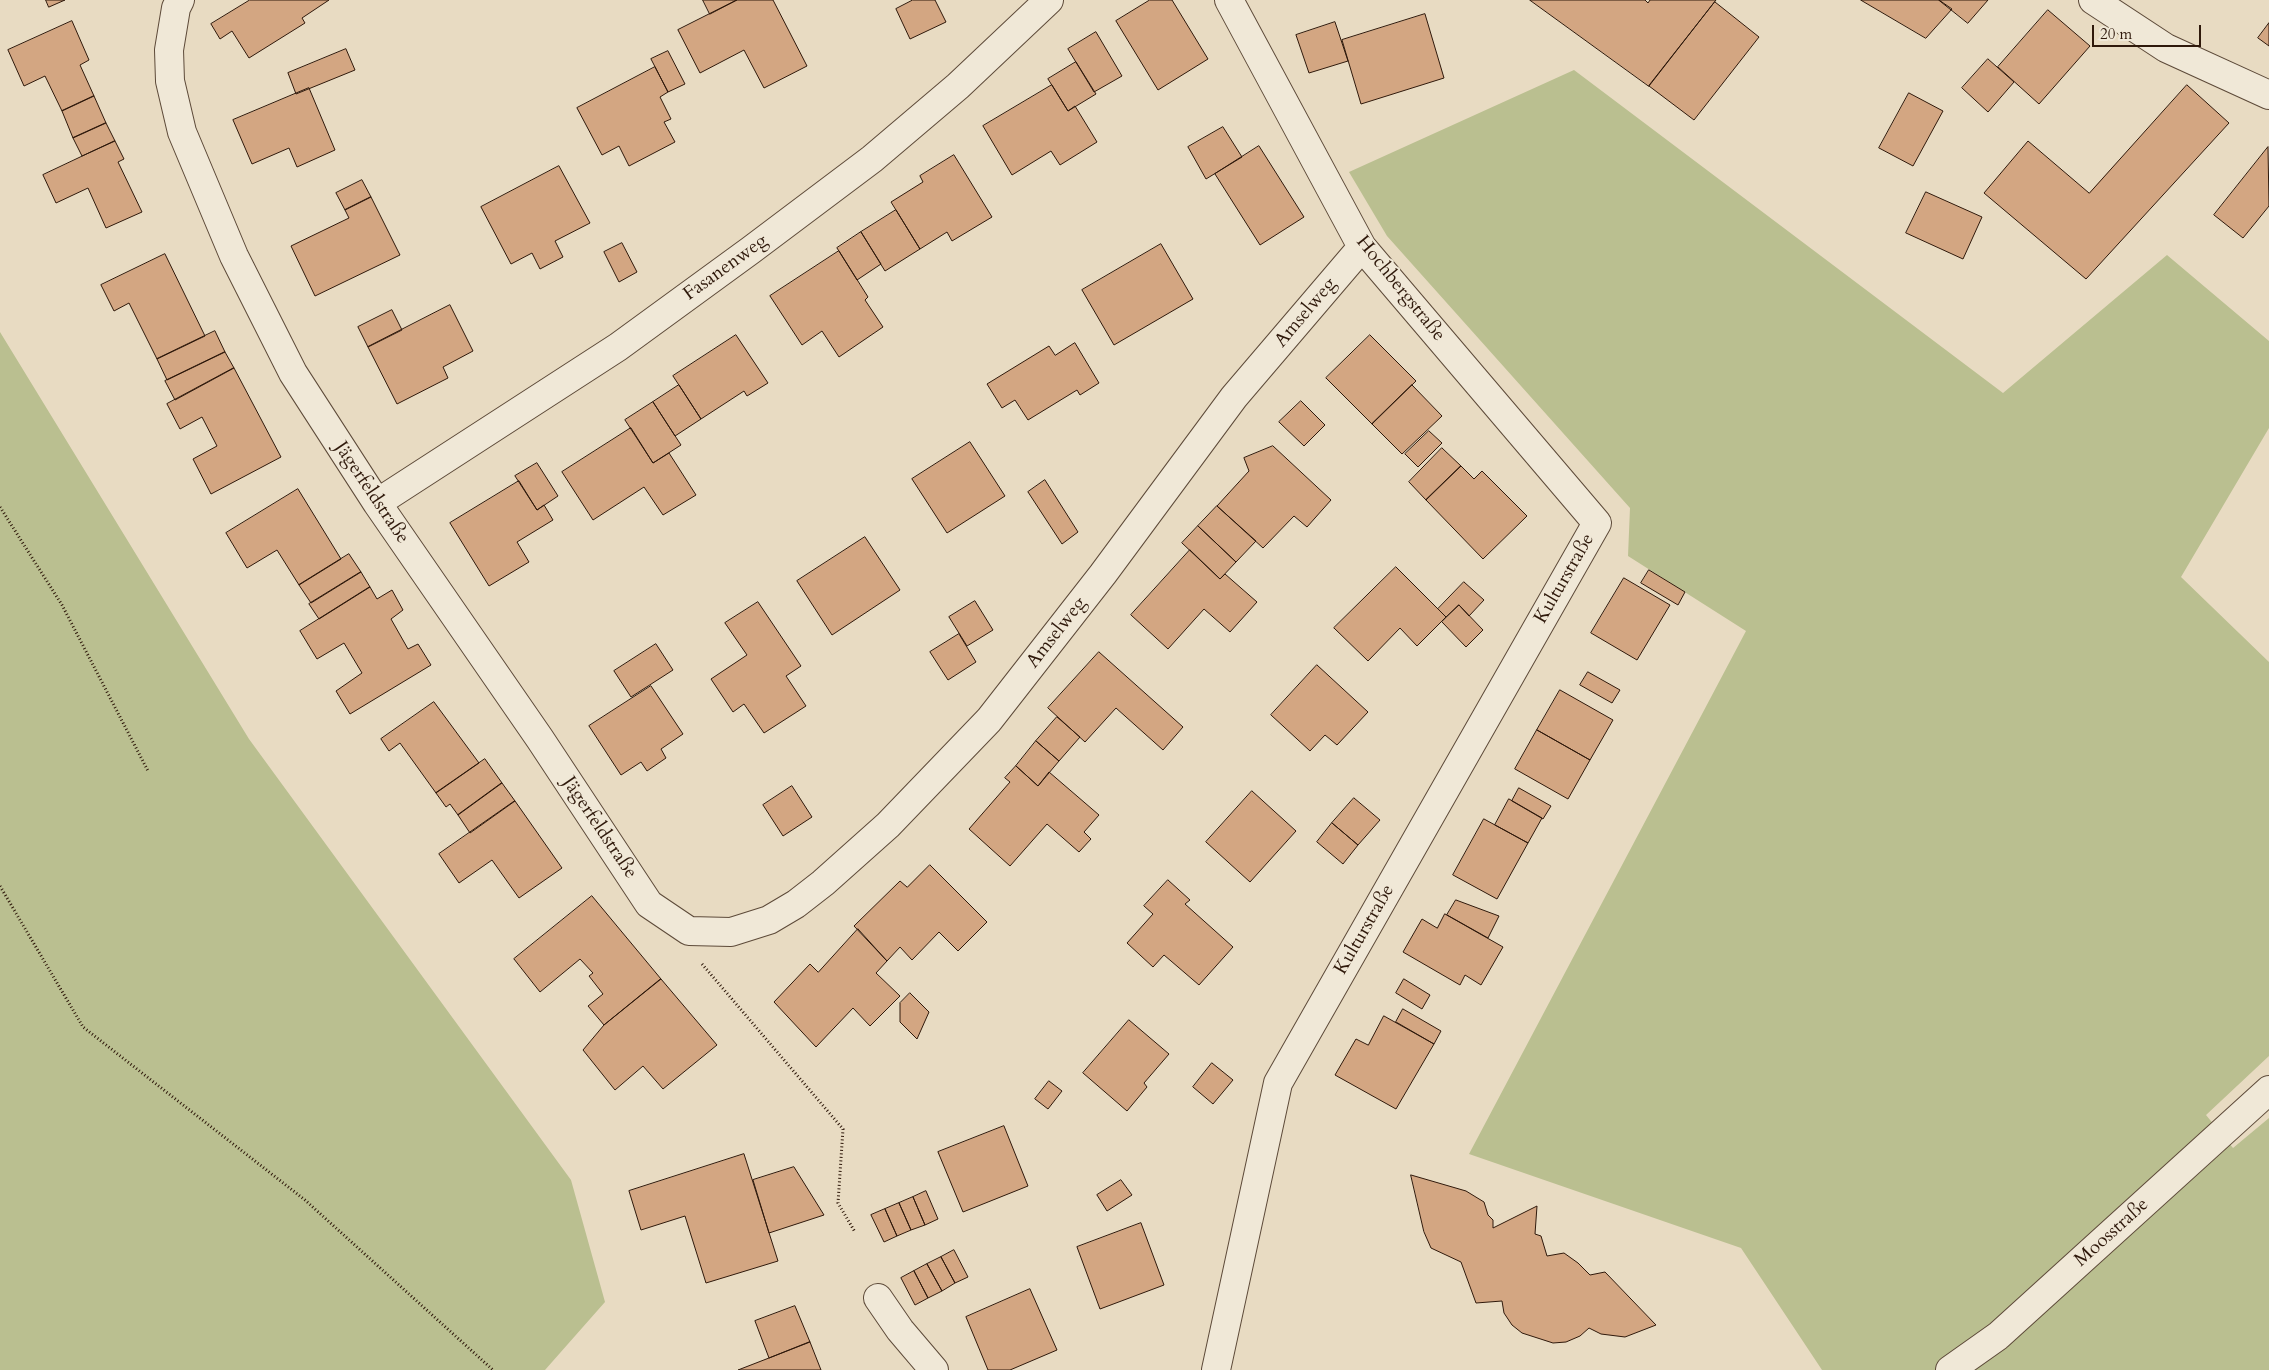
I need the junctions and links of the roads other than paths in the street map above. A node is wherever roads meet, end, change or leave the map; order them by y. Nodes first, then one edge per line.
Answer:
1 (180, 0) edge
2 (1049, 0) edge
3 (1229, 0) edge
4 (2093, 0) edge
5 (2269, 95) edge
6 (1362, 247) junction
7 (377, 503) junction
8 (1597, 523) joint
9 (689, 932) joint
10 (2269, 1090) edge
11 (878, 1298) dead end
12 (934, 1370) edge
13 (1216, 1370) edge
14 (1950, 1370) edge

1 - 7 street, Jägerfeldstraße
2 - 7 street, Fasanenweg
3 - 6 street, Hochbergstraße
4 - 5 street
6 - 8 street, Hochbergstraße
6 - 9 street, Amselweg
7 - 9 street, Jägerfeldstraße
8 - 13 street, Kulturstraße
10 - 14 street, Moosstraße
11 - 12 street

